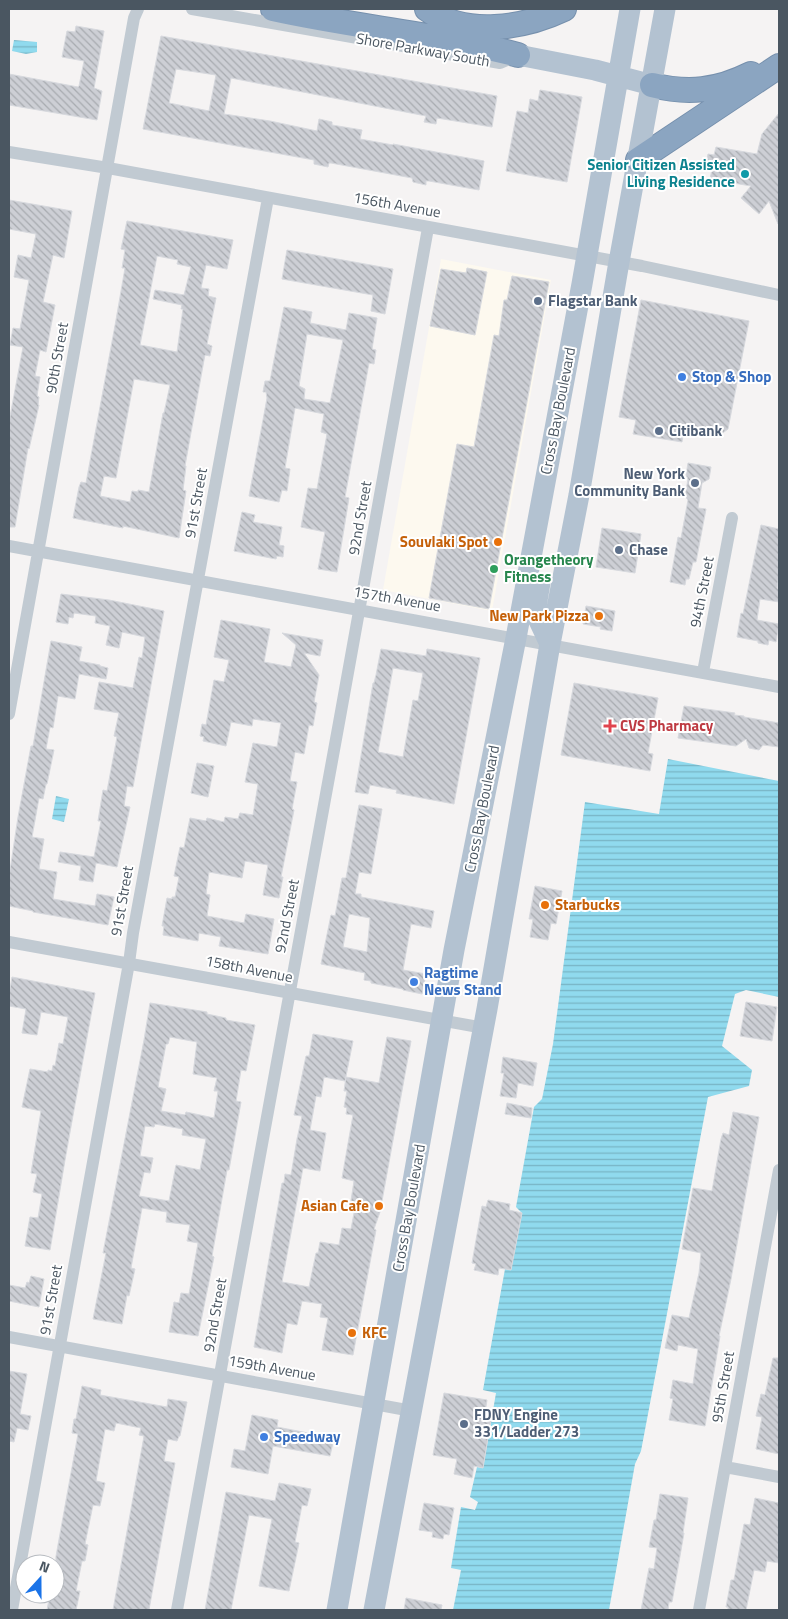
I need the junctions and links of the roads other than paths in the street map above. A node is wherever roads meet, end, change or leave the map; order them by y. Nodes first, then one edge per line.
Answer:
1 (138, 9) edge
2 (192, 9) edge
3 (273, 9) edge
4 (428, 9) edge
5 (564, 9) edge
6 (630, 9) edge
7 (666, 9) edge
8 (518, 56) junction
9 (779, 60) edge
10 (779, 66) edge
11 (618, 76) junction
12 (652, 84) junction
13 (9, 152) edge
14 (638, 160) junction
15 (108, 168) junction
16 (268, 198) junction
17 (428, 228) junction
18 (586, 256) junction
19 (619, 262) junction
20 (779, 295) edge
21 (555, 426) junction
22 (732, 518) dead end
23 (9, 546) edge
24 (38, 551) junction
25 (198, 580) junction
26 (360, 609) junction
27 (516, 638) junction
28 (550, 644) junction
29 (703, 672) junction
30 (779, 687) edge
31 (9, 714) edge
32 (9, 942) edge
33 (129, 963) junction
34 (289, 993) junction
35 (442, 1020) junction
36 (484, 1028) junction
37 (779, 1170) edge
38 (9, 1337) edge
39 (60, 1346) junction
40 (220, 1375) junction
41 (374, 1404) junction
42 (412, 1411) junction
43 (725, 1467) junction
44 (779, 1477) edge
45 (12, 1610) edge
46 (177, 1610) edge
47 (337, 1610) edge
48 (374, 1610) edge
49 (699, 1610) edge

1 - 15 street, 90th Street
2 - 8 street, Shore Parkway South
3 - 8 highway
4 - 5 highway
6 - 11 main road, Cross Bay Boulevard
7 - 12 main road
8 - 11 main road, Shore Parkway South
9 - 12 highway
10 - 14 highway
11 - 12 main road, Shore Parkway South
11 - 18 main road, Cross Bay Boulevard
12 - 14 main road
13 - 15 street, 156th Avenue
14 - 19 main road
15 - 16 street, 156th Avenue
15 - 24 street, 90th Street
16 - 17 street, 156th Avenue
16 - 25 street, 91st Street
17 - 18 street, 156th Avenue
17 - 26 street, 92nd Street
18 - 19 street, 156th Avenue
18 - 21 main road, Cross Bay Boulevard
19 - 20 street, 156th Avenue
19 - 28 main road
21 - 27 main road, Cross Bay Boulevard
21 - 28 main road
22 - 29 street, 94th Street
23 - 24 street, 157th Avenue
24 - 25 street, 157th Avenue
24 - 31 street, 90th Street
25 - 26 street, 157th Avenue
25 - 33 street, 91st Street
26 - 27 street, 157th Avenue
26 - 34 street, 92nd Street
27 - 28 street, 157th Avenue
27 - 35 main road, Cross Bay Boulevard
28 - 29 street, 157th Avenue
28 - 36 main road
29 - 30 street, 157th Avenue
32 - 33 street, 158th Avenue
33 - 34 street, 158th Avenue
33 - 39 street, 91st Street
34 - 35 street, 158th Avenue
34 - 40 street, 92nd Street
35 - 36 street, 158th Avenue
35 - 41 main road, Cross Bay Boulevard
36 - 42 main road
37 - 43 street, 95th Street
38 - 39 street, 159th Avenue
39 - 40 street, 159th Avenue
39 - 45 street, 91st Street
40 - 41 street, 159th Avenue
40 - 46 street, 92nd Street
41 - 42 street, 159th Avenue
41 - 47 main road, Cross Bay Boulevard
42 - 48 main road
43 - 44 street
43 - 49 street, 95th Street

